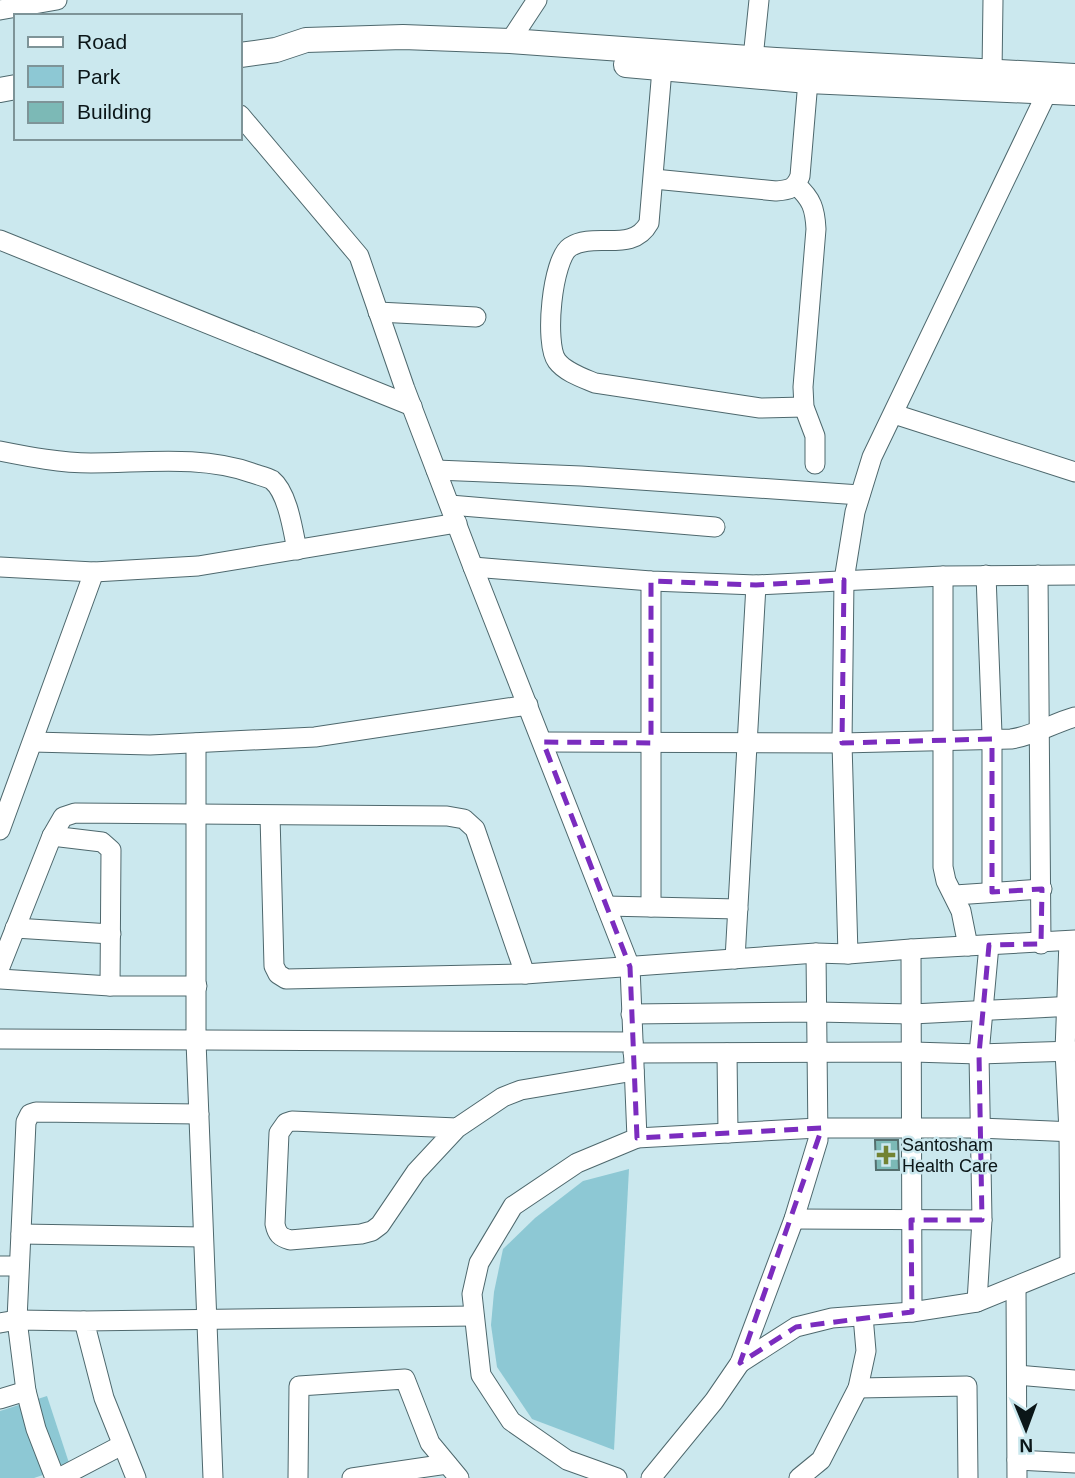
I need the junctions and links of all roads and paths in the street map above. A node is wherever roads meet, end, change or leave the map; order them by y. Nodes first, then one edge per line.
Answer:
1 (57, 0) edge
2 (537, 0) edge
3 (759, 0) edge
4 (993, 0) edge
5 (0, 10) edge
6 (510, 41) junction
7 (276, 50) junction
8 (242, 55) edge
9 (754, 58) junction
10 (662, 69) junction
11 (809, 71) junction
12 (992, 72) junction
13 (924, 77) junction
14 (1059, 81) edge
15 (1075, 93) edge
16 (242, 118) edge
17 (654, 179) junction
18 (796, 185) junction
19 (0, 240) edge
20 (378, 312) junction
21 (476, 317) dead end
22 (412, 406) junction
23 (804, 407) junction
24 (894, 414) junction
25 (0, 451) edge
26 (815, 464) dead end
27 (436, 470) junction
28 (1075, 472) edge
29 (860, 495) junction
30 (454, 514) junction
31 (715, 527) dead end
32 (297, 551) junction
33 (473, 566) junction
34 (0, 567) edge
35 (94, 572) junction
36 (986, 575) junction
37 (1038, 575) junction
38 (1075, 575) edge
39 (943, 576) junction
40 (844, 580) junction
41 (651, 581) junction
42 (757, 585) junction
43 (528, 705) junction
44 (1075, 717) edge
45 (1040, 730) junction
46 (943, 739) junction
47 (992, 739) junction
48 (543, 742) junction
49 (33, 743) junction
50 (196, 743) junction
51 (650, 743) junction
52 (748, 743) junction
53 (842, 743) junction
54 (196, 814) junction
55 (270, 816) junction
56 (0, 830) edge
57 (52, 836) junction
58 (1042, 889) junction
59 (992, 892) junction
60 (955, 895) junction
61 (607, 906) junction
62 (651, 907) junction
63 (738, 909) junction
64 (15, 928) junction
65 (111, 934) junction
66 (1072, 941) edge
67 (1041, 944) junction
68 (989, 945) junction
69 (968, 946) junction
70 (911, 948) junction
71 (816, 953) junction
72 (848, 954) junction
73 (735, 959) junction
74 (0, 967) edge
75 (630, 967) junction
76 (525, 974) junction
77 (0, 979) edge
78 (110, 986) junction
79 (197, 986) junction
80 (1071, 1006) edge
81 (984, 1011) junction
82 (817, 1012) junction
83 (631, 1014) junction
84 (912, 1014) junction
85 (0, 1039) edge
86 (196, 1041) junction
87 (1070, 1051) edge
88 (913, 1052) junction
89 (727, 1053) junction
90 (818, 1054) junction
91 (633, 1055) junction
92 (979, 1055) junction
93 (199, 1114) junction
94 (457, 1128) junction
95 (818, 1128) junction
96 (911, 1128) junction
97 (979, 1128) junction
98 (1072, 1132) edge
99 (728, 1133) junction
100 (637, 1138) junction
101 (794, 1219) junction
102 (911, 1220) junction
103 (982, 1220) junction
104 (21, 1234) junction
105 (203, 1237) junction
106 (1072, 1263) edge
107 (10, 1266) edge
108 (1016, 1288) junction
109 (978, 1303) junction
110 (912, 1312) junction
111 (474, 1316) junction
112 (863, 1316) junction
113 (84, 1321) junction
114 (206, 1321) junction
115 (8, 1322) edge
116 (740, 1363) junction
117 (1017, 1375) junction
118 (1075, 1380) edge
119 (858, 1388) junction
120 (26, 1391) junction
121 (0, 1399) edge
122 (122, 1445) junction
123 (1075, 1463) edge
124 (1017, 1469) edge
125 (453, 1471) edge
126 (57, 1478) edge
127 (136, 1478) edge
128 (213, 1478) edge
129 (299, 1478) edge
130 (352, 1478) edge
131 (617, 1478) edge
132 (651, 1478) edge
133 (799, 1478) edge
134 (968, 1478) edge

1 - 5 street
2 - 6 street
3 - 9 street
4 - 12 street
6 - 7 main road
6 - 9 main road
7 - 8 main road
7 - 10 main road
9 - 11 main road
10 - 11 main road
10 - 17 street
11 - 13 main road
11 - 18 street
12 - 13 main road
12 - 14 main road
13 - 14 main road
14 - 15 main road
14 - 24 street
16 - 20 street
17 - 18 street
17 - 23 street
18 - 23 street
19 - 22 street
20 - 21 street
20 - 22 street
22 - 27 street
23 - 26 street
24 - 28 street
24 - 29 street
25 - 32 street
27 - 29 street
27 - 30 street
29 - 40 street
30 - 31 street
30 - 32 street
30 - 33 street
32 - 35 street
33 - 41 street
33 - 43 street
34 - 35 street
35 - 49 street
36 - 37 street
36 - 39 street
36 - 47 street
37 - 38 street
37 - 45 street
39 - 40 street
39 - 46 street
40 - 42 street
40 - 53 street
41 - 42 street
41 - 51 street
42 - 52 street
43 - 48 street
43 - 50 street
44 - 45 street
45 - 47 street
45 - 58 street
46 - 47 street
46 - 53 street
46 - 60 street
47 - 59 street
48 - 51 street
48 - 61 street
49 - 50 street
49 - 56 street
50 - 54 street
51 - 52 street
51 - 62 street
52 - 53 street
52 - 63 street
53 - 72 street
54 - 55 street
54 - 57 street
54 - 79 street
55 - 76 street
55 - 76 street
57 - 64 street
57 - 65 street
58 - 59 street
58 - 67 street
59 - 60 street
60 - 69 street
61 - 62 street
61 - 75 street
62 - 63 street
63 - 73 street
64 - 65 street
64 - 74 street
65 - 78 street
66 - 67 street
66 - 80 street
67 - 68 street
68 - 69 street
68 - 81 street
69 - 70 street
70 - 72 street
70 - 84 street
71 - 72 street
71 - 73 street
71 - 82 street
73 - 75 street
75 - 76 street
75 - 83 street
77 - 78 street
78 - 79 street
79 - 86 street
80 - 81 street
80 - 87 street
81 - 84 street
81 - 92 street
82 - 83 street
82 - 84 street
82 - 90 street
83 - 91 street
84 - 88 street
85 - 86 street
86 - 91 street
86 - 93 street
87 - 92 street
87 - 98 street
88 - 90 street
88 - 92 street
88 - 96 street
89 - 90 street
89 - 91 street
89 - 99 street
90 - 95 street
91 - 94 street
91 - 100 street
92 - 97 street
93 - 104 street
93 - 105 street
94 - 94 street
95 - 96 street
95 - 99 street
95 - 101 street
96 - 97 street
96 - 102 street
97 - 98 street
97 - 103 street
98 - 106 street
99 - 100 street
100 - 111 street
101 - 102 street
101 - 116 street
102 - 103 street
102 - 110 street
103 - 109 street
104 - 105 street
104 - 107 street
105 - 114 street
106 - 108 street
107 - 115 street
108 - 109 street
108 - 117 street
109 - 110 street
110 - 112 street
111 - 114 street
111 - 131 street
112 - 116 street
112 - 119 street
113 - 114 street
113 - 115 street
113 - 122 street
114 - 128 street
115 - 120 street
116 - 132 street
117 - 118 street
117 - 124 street
119 - 133 street
119 - 134 street
120 - 121 street
120 - 126 street
122 - 126 street
122 - 127 street
123 - 124 street
125 - 129 street
125 - 130 street

